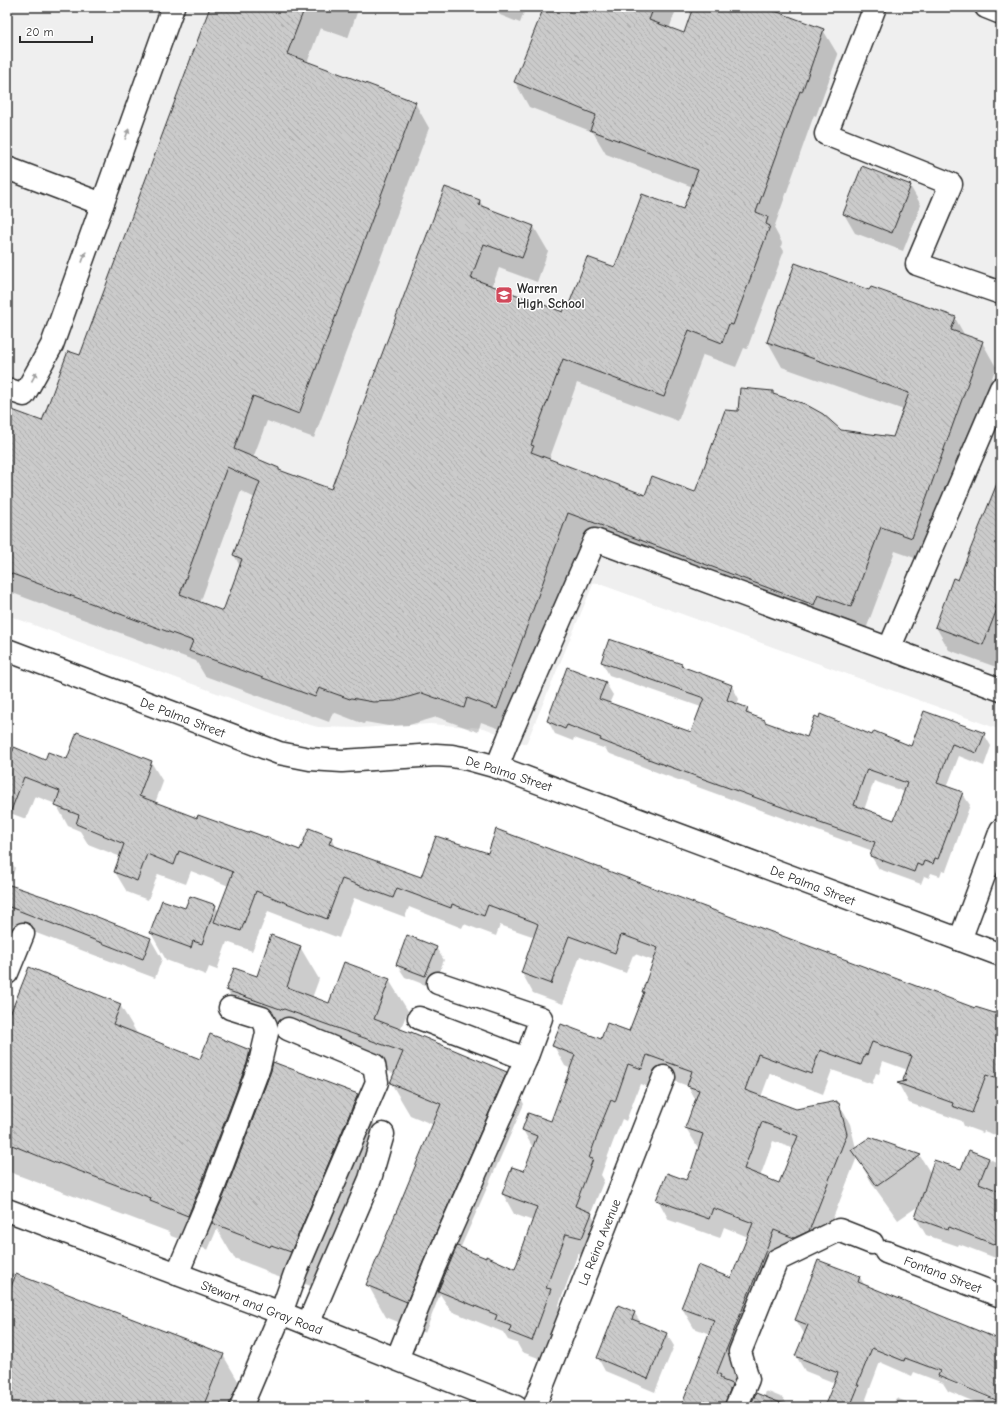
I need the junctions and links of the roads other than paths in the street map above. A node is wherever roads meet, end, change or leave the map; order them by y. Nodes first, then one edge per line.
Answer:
1 (173, 7) edge
2 (875, 7) edge
3 (7, 168) edge
4 (102, 204) junction
5 (1001, 293) edge
6 (1001, 388) edge
7 (7, 389) edge
8 (889, 649) junction
9 (7, 650) edge
10 (1001, 690) edge
11 (497, 767) junction
12 (1001, 830) edge
13 (23, 934) dead end
14 (960, 940) junction
15 (1001, 956) edge
16 (7, 973) edge
17 (438, 983) dead end
18 (230, 1008) dead end
19 (419, 1018) dead end
20 (288, 1029) dead end
21 (526, 1060) junction
22 (664, 1077) dead end
23 (383, 1134) dead end
24 (7, 1210) edge
25 (177, 1274) junction
26 (1001, 1296) edge
27 (281, 1313) junction
28 (308, 1324) junction
29 (397, 1359) junction
30 (241, 1407) edge
31 (516, 1407) edge
32 (534, 1407) edge
33 (736, 1407) edge

4 -> 1 street
2 - 5 street
3 - 4 street
7 -> 4 street
6 - 8 street
8 - 10 street
8 - 11 street
9 - 11 street, De Palma Street
11 - 14 street, De Palma Street
12 - 14 street
13 - 16 street
14 - 15 street, De Palma Street
17 - 21 street
18 - 25 street
19 - 21 street
20 - 27 street
21 - 29 street
22 - 32 street, La Reina Avenue
23 - 28 street
24 - 25 street, Stewart and Gray Road
25 - 27 street, Stewart and Gray Road
26 - 33 street, Fontana Street
27 - 28 street, Stewart and Gray Road
27 - 30 street
28 - 29 street, Stewart and Gray Road
29 - 31 street, Stewart and Gray Road

